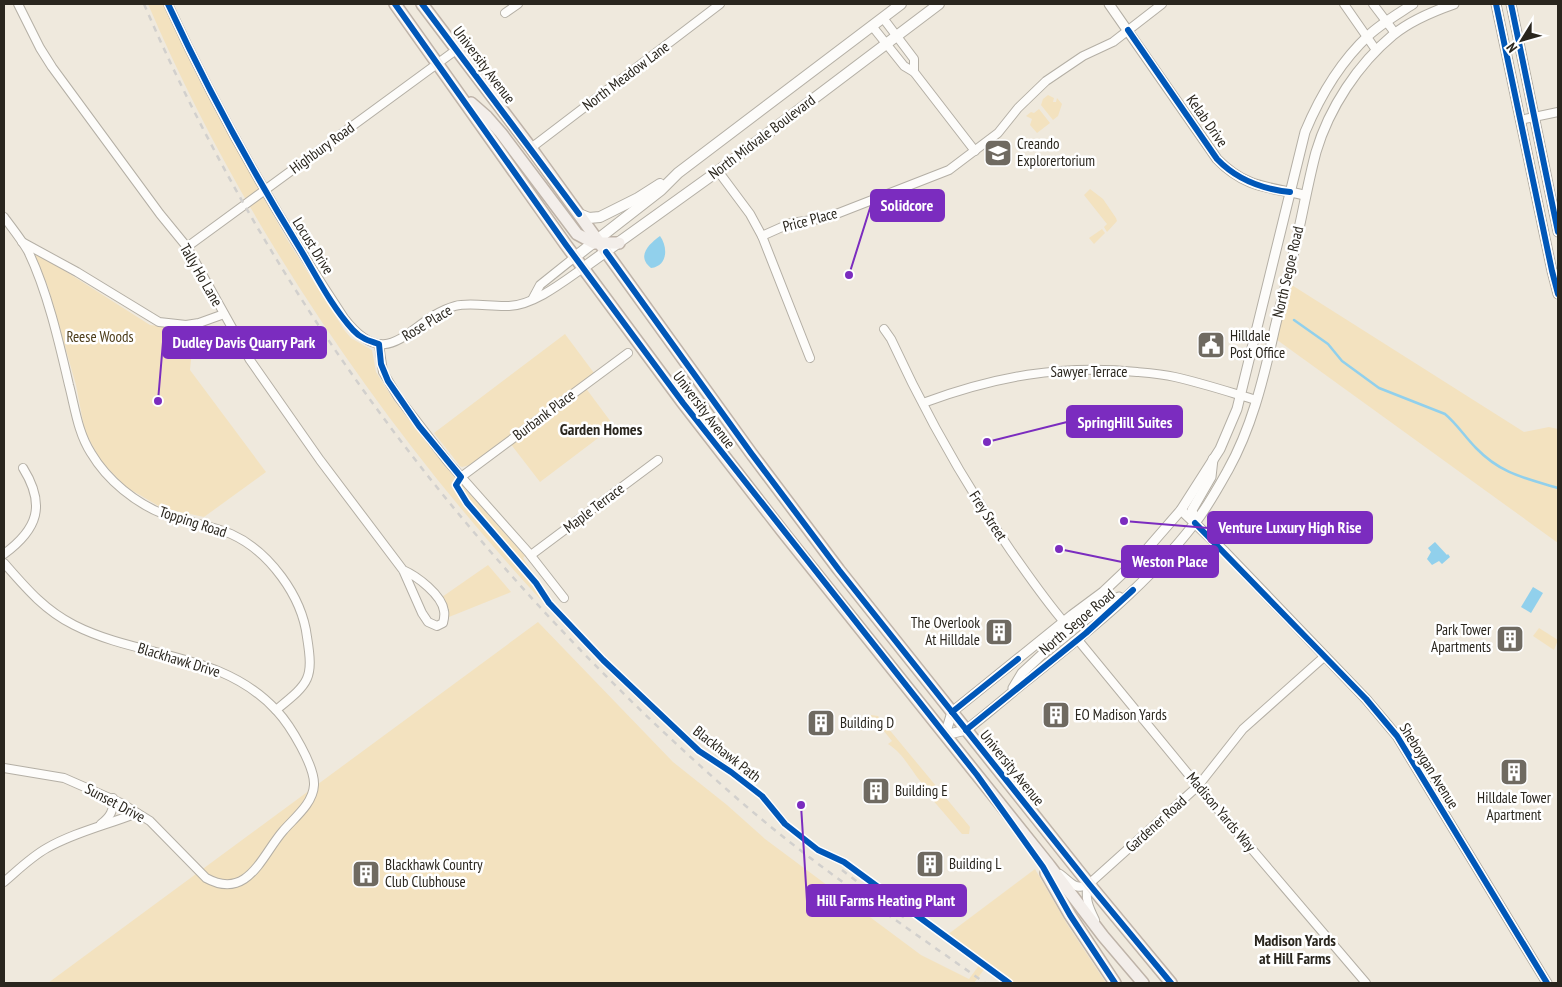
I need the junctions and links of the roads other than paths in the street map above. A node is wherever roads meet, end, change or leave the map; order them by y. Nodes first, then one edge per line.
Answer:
1 (168, 4) edge
2 (395, 4) edge
3 (422, 4) edge
4 (518, 4) edge
5 (720, 4) edge
6 (901, 4) edge
7 (939, 4) edge
8 (1109, 4) edge
9 (1162, 4) edge
10 (1344, 4) edge
11 (1372, 4) edge
12 (1413, 4) edge
13 (1454, 4) edge
14 (1496, 4) edge
15 (1511, 4) edge
16 (20, 5) edge
17 (505, 14) dead end
18 (883, 18) junction
19 (1386, 22) junction
20 (872, 26) junction
21 (1128, 30) junction
22 (1395, 33) junction
23 (897, 36) junction
24 (1367, 37) junction
25 (886, 44) junction
26 (456, 50) junction
27 (1376, 50) junction
28 (438, 63) junction
29 (914, 72) junction
30 (463, 97) junction
31 (1558, 112) edge
32 (1535, 117) junction
33 (1520, 120) junction
34 (531, 148) junction
35 (975, 151) junction
36 (718, 172) junction
37 (678, 174) junction
38 (264, 191) junction
39 (1290, 192) junction
40 (1305, 195) junction
41 (579, 214) junction
42 (4, 217) edge
43 (1558, 232) edge
44 (762, 236) junction
45 (21, 242) junction
46 (619, 243) joint
47 (600, 245) junction
48 (187, 247) junction
49 (575, 257) junction
50 (583, 268) junction
51 (1558, 294) edge
52 (534, 298) junction
53 (224, 314) junction
54 (884, 329) dead end
55 (379, 344) junction
56 (628, 353) dead end
57 (810, 358) dead end
58 (1241, 395) junction
59 (1256, 400) junction
60 (923, 403) junction
61 (1214, 458) junction
62 (658, 460) dead end
63 (23, 468) dead end
64 (461, 477) junction
65 (1181, 510) junction
66 (1195, 523) junction
67 (4, 554) edge
68 (530, 555) junction
69 (4, 563) edge
70 (402, 570) junction
71 (1142, 580) junction
72 (564, 598) dead end
73 (1064, 622) junction
74 (1078, 640) junction
75 (1325, 656) junction
76 (1007, 696) junction
77 (276, 710) junction
78 (952, 712) junction
79 (966, 730) junction
80 (945, 735) junction
81 (4, 768) edge
82 (978, 775) junction
83 (1198, 786) junction
84 (113, 798) junction
85 (137, 813) junction
86 (100, 826) junction
87 (1049, 865) junction
88 (4, 882) edge
89 (234, 883) joint
90 (1089, 884) junction
91 (1103, 936) junction
92 (1115, 983) edge
93 (1143, 983) edge
94 (1171, 983) edge
95 (1366, 983) edge
96 (1547, 983) edge

1 - 38 street, Locust Drive
2 - 28 main road, University Avenue
3 - 26 main road, University Avenue
4 - 17 street
5 - 34 street, North Meadow Lane
6 - 18 main road, North Midvale Boulevard
7 - 23 main road, North Midvale Boulevard
8 - 21 street, Kelab Drive
9 - 21 street, Price Place
10 - 24 street
11 - 19 street
12 - 19 street, North Segoe Road
13 - 22 street, North Segoe Road
14 - 33 street
15 - 32 street
16 - 48 street, Tally Ho Lane
18 - 20 main road, North Midvale Boulevard
18 - 23 street
19 - 22 street
19 - 24 street, North Segoe Road
20 - 25 street
20 - 37 main road, North Midvale Boulevard
21 - 35 street, Price Place
21 - 39 street, Kelab Drive
22 - 27 street, North Segoe Road
23 - 25 main road, North Midvale Boulevard
23 - 29 street
24 - 27 street
24 - 39 street, North Segoe Road
25 - 29 street
25 - 36 main road, North Midvale Boulevard
26 - 28 street, Highbury Road
26 - 34 main road, University Avenue
27 - 40 street, North Segoe Road
28 - 30 main road, University Avenue
28 - 38 street, Highbury Road
29 - 35 street
30 - 47 main road
30 - 49 main road, University Avenue
31 - 32 street
32 - 33 street
32 - 43 street
33 - 51 street
34 - 41 main road, University Avenue
35 - 44 street, Price Place
36 - 44 street
36 - 46 main road, North Midvale Boulevard
37 - 41 main road
37 - 47 main road, North Midvale Boulevard
38 - 48 street, Highbury Road
38 - 55 street, Locust Drive
39 - 40 street, Kelab Drive
39 - 58 street, North Segoe Road
40 - 59 street, North Segoe Road
41 - 47 main road, University Avenue
42 - 45 street
44 - 57 street, Price Place
45 - 53 street
45 - 77 street, Topping Road
46 - 47 main road
47 - 49 main road, North Midvale Boulevard
47 - 50 main road, North Midvale Boulevard
47 - 78 main road, University Avenue
48 - 53 street, Tally Ho Lane
49 - 50 main road, University Avenue
49 - 52 street
50 - 52 street, Rose Place
50 - 80 main road, University Avenue
52 - 55 street, Rose Place
53 - 70 street, Tally Ho Lane
54 - 60 street, Frey Street
55 - 64 street
56 - 64 street, Burbank Place
58 - 59 street, Sawyer Terrace
58 - 60 street, Sawyer Terrace
58 - 61 street, North Segoe Road
59 - 66 street, North Segoe Road
60 - 73 street, Frey Street
61 - 65 street, North Segoe Road
61 - 66 street
62 - 68 street, Maple Terrace
63 - 67 street
64 - 68 street
65 - 66 street, Sheboygan Avenue
65 - 73 street, North Segoe Road
66 - 71 street, North Segoe Road
66 - 75 street, Sheboygan Avenue
68 - 72 street
69 - 77 street, Blackhawk Drive
70 - 70 street, Tally Ho Lane
71 - 73 street
71 - 74 street, North Segoe Road
73 - 76 street
73 - 78 street, North Segoe Road
74 - 76 street, North Segoe Road
74 - 83 street, Madison Yards Way
75 - 83 street, Gardener Road
75 - 96 street, Sheboygan Avenue
76 - 79 street, North Segoe Road
77 - 89 street, Blackhawk Drive
78 - 79 main road, University Avenue
78 - 80 street
79 - 80 street, North Segoe Road
79 - 90 main road, University Avenue
80 - 82 main road, University Avenue
81 - 84 street, Sunset Drive
82 - 87 main road, University Avenue
82 - 92 main road
83 - 90 street, Gardener Road
83 - 95 street, Madison Yards Way
84 - 85 street, Sunset Drive
84 - 86 street
85 - 86 street
85 - 89 street, Sunset Drive
86 - 88 street
87 - 90 street
87 - 91 main road, University Avenue
90 - 91 street
90 - 94 main road, University Avenue
91 - 93 main road, University Avenue

